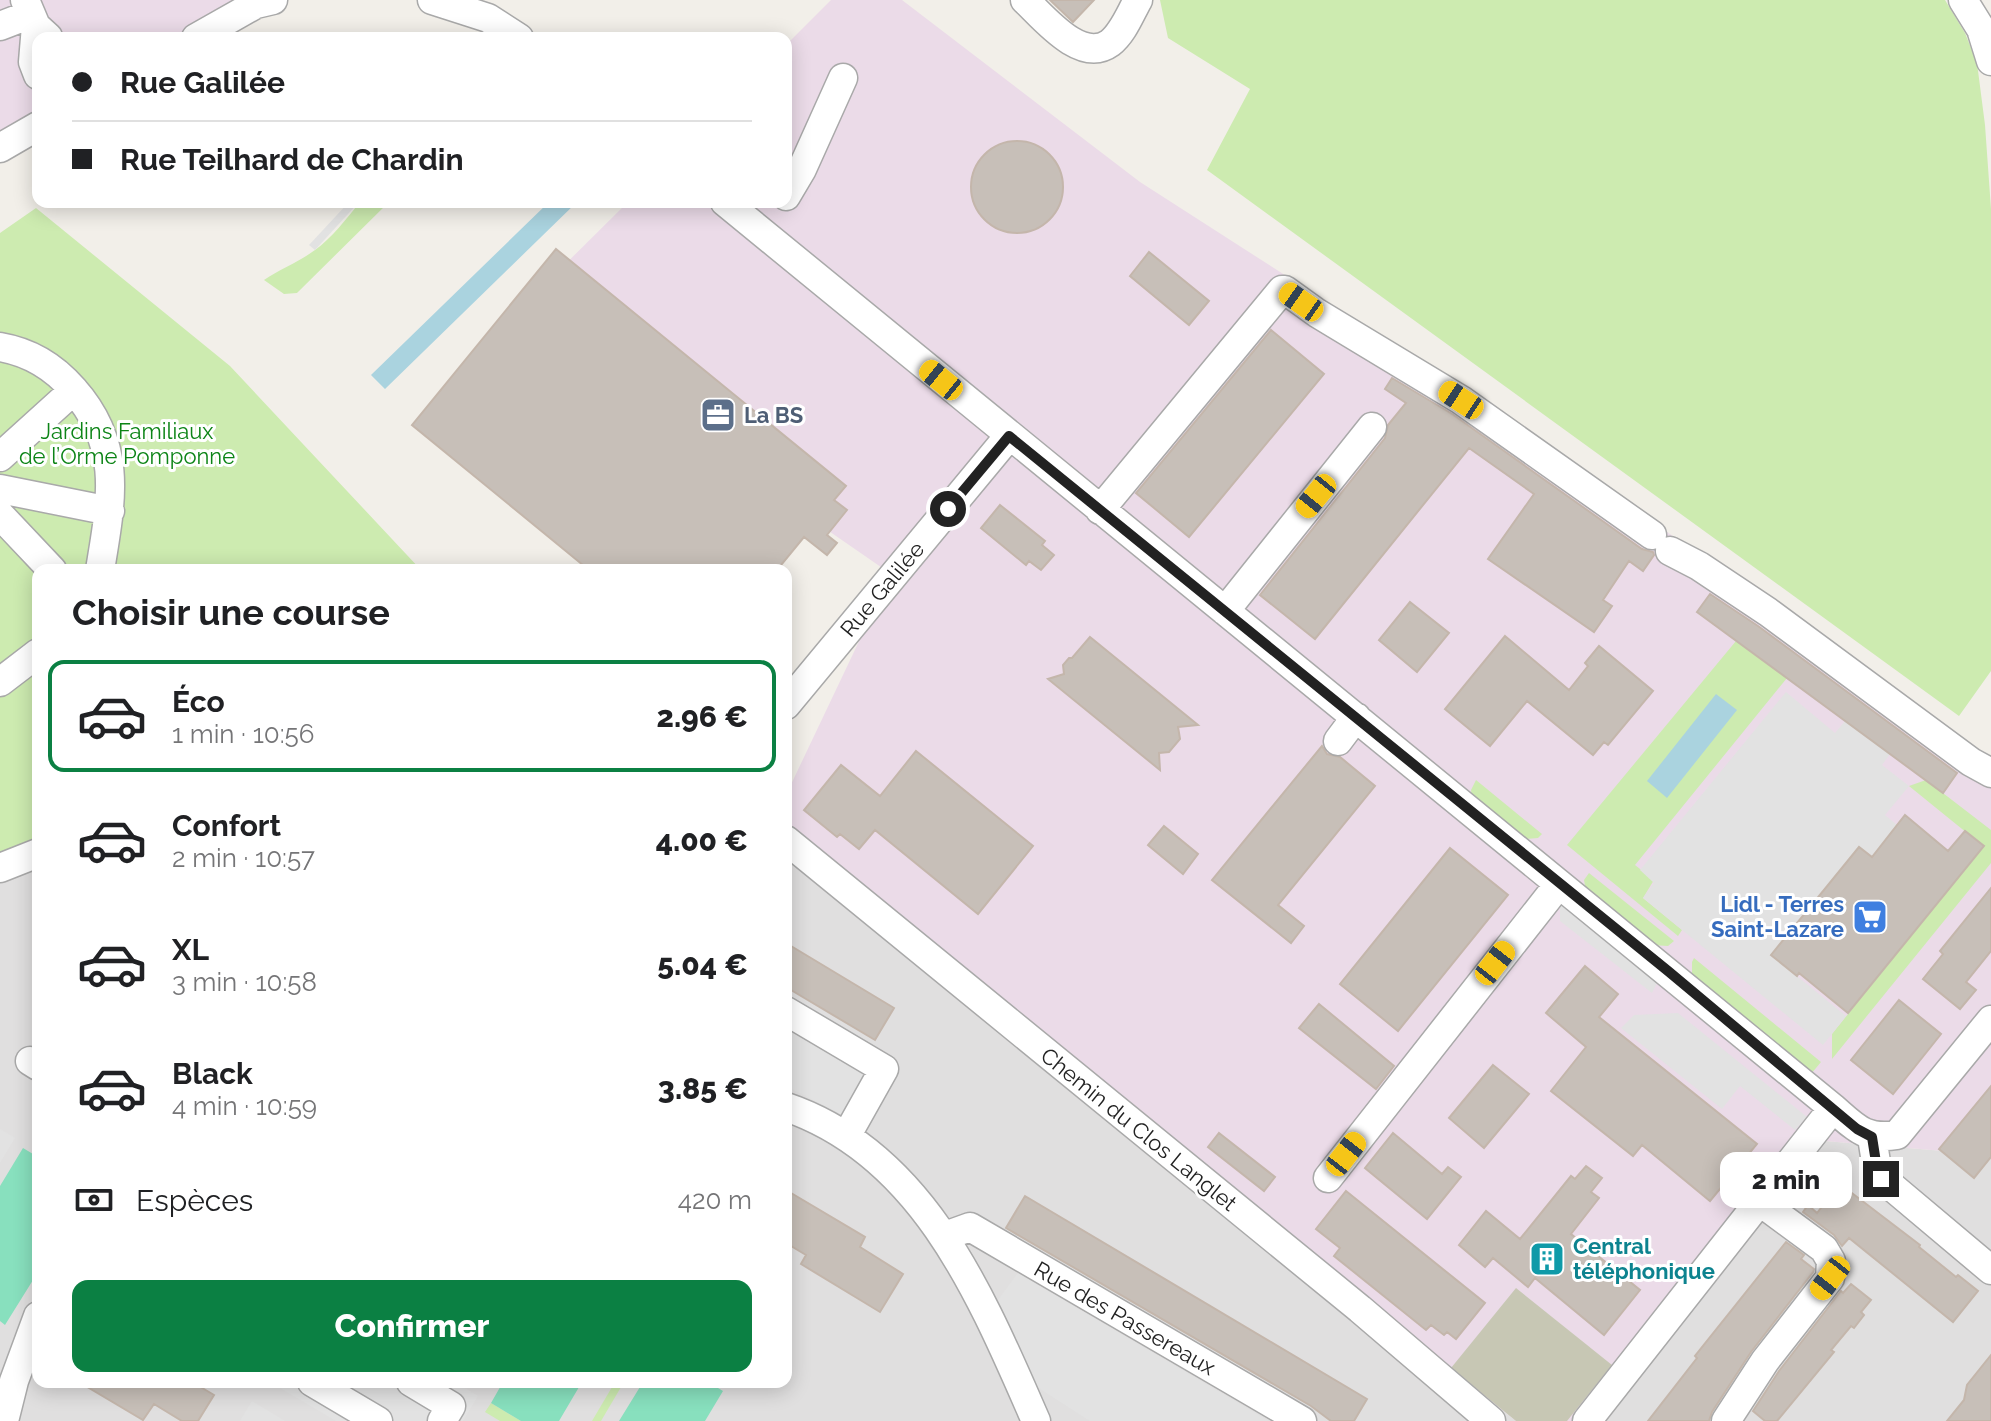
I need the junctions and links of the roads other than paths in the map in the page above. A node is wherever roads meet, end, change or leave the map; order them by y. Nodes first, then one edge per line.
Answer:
1 (273, 0) edge
2 (432, 0) edge
3 (1025, 0) edge
4 (1138, 0) edge
5 (1963, 0) edge
6 (35, 19) edge
7 (0, 26) edge
8 (207, 32) edge
9 (510, 32) edge
10 (1989, 50) edge
11 (843, 78) dead end
12 (32, 129) edge
13 (0, 148) edge
14 (792, 186) edge
15 (732, 208) edge
16 (777, 208) edge
17 (760, 231) junction
18 (0, 347) edge
19 (74, 390) junction
20 (1372, 427) dead end
21 (1009, 436) junction
22 (0, 457) edge
23 (0, 489) edge
24 (1100, 510) junction
25 (110, 511) junction
26 (0, 515) edge
27 (46, 564) edge
28 (101, 564) edge
29 (1225, 611) junction
30 (32, 658) edge
31 (0, 682) edge
32 (792, 698) edge
33 (1356, 717) junction
34 (1338, 741) dead end
35 (1991, 773) edge
36 (792, 845) edge
37 (32, 855) edge
38 (0, 868) edge
39 (1559, 884) junction
40 (792, 1015) edge
41 (1991, 1020) edge
42 (1833, 1108) junction
43 (792, 1114) edge
44 (847, 1135) junction
45 (1872, 1137) junction
46 (1328, 1178) dead end
47 (1759, 1201) junction
48 (945, 1236) junction
49 (1991, 1270) edge
50 (32, 1337) edge
51 (322, 1388) edge
52 (421, 1388) edge
53 (10, 1413) edge
54 (378, 1421) edge
55 (442, 1421) edge
56 (1036, 1421) edge
57 (1302, 1421) edge
58 (1491, 1421) edge
59 (1587, 1421) edge
60 (1726, 1421) edge

1 - 8 street
2 - 9 street
3 - 4 street
5 - 10 street
6 - 7 street
11 - 14 street
12 - 13 street
15 - 17 street
16 - 17 street
17 - 21 street
18 - 19 street
19 - 22 street
19 - 25 street
20 - 29 street
21 - 24 street
21 - 32 street, Rue Galilée
23 - 25 street
24 - 29 street
24 - 35 street
25 - 28 street
26 - 27 street
29 - 33 street
30 - 31 street
33 - 34 street
33 - 39 street
36 - 58 street, Chemin du Clos Langlet
37 - 38 street
39 - 42 street
39 - 46 street
40 - 44 street
41 - 45 street
42 - 45 street
42 - 47 street
43 - 44 street
44 - 48 street
45 - 49 street
47 - 59 street
47 - 60 street
48 - 56 street
48 - 57 street, Rue des Passereaux
50 - 53 street
51 - 54 street
52 - 55 street

